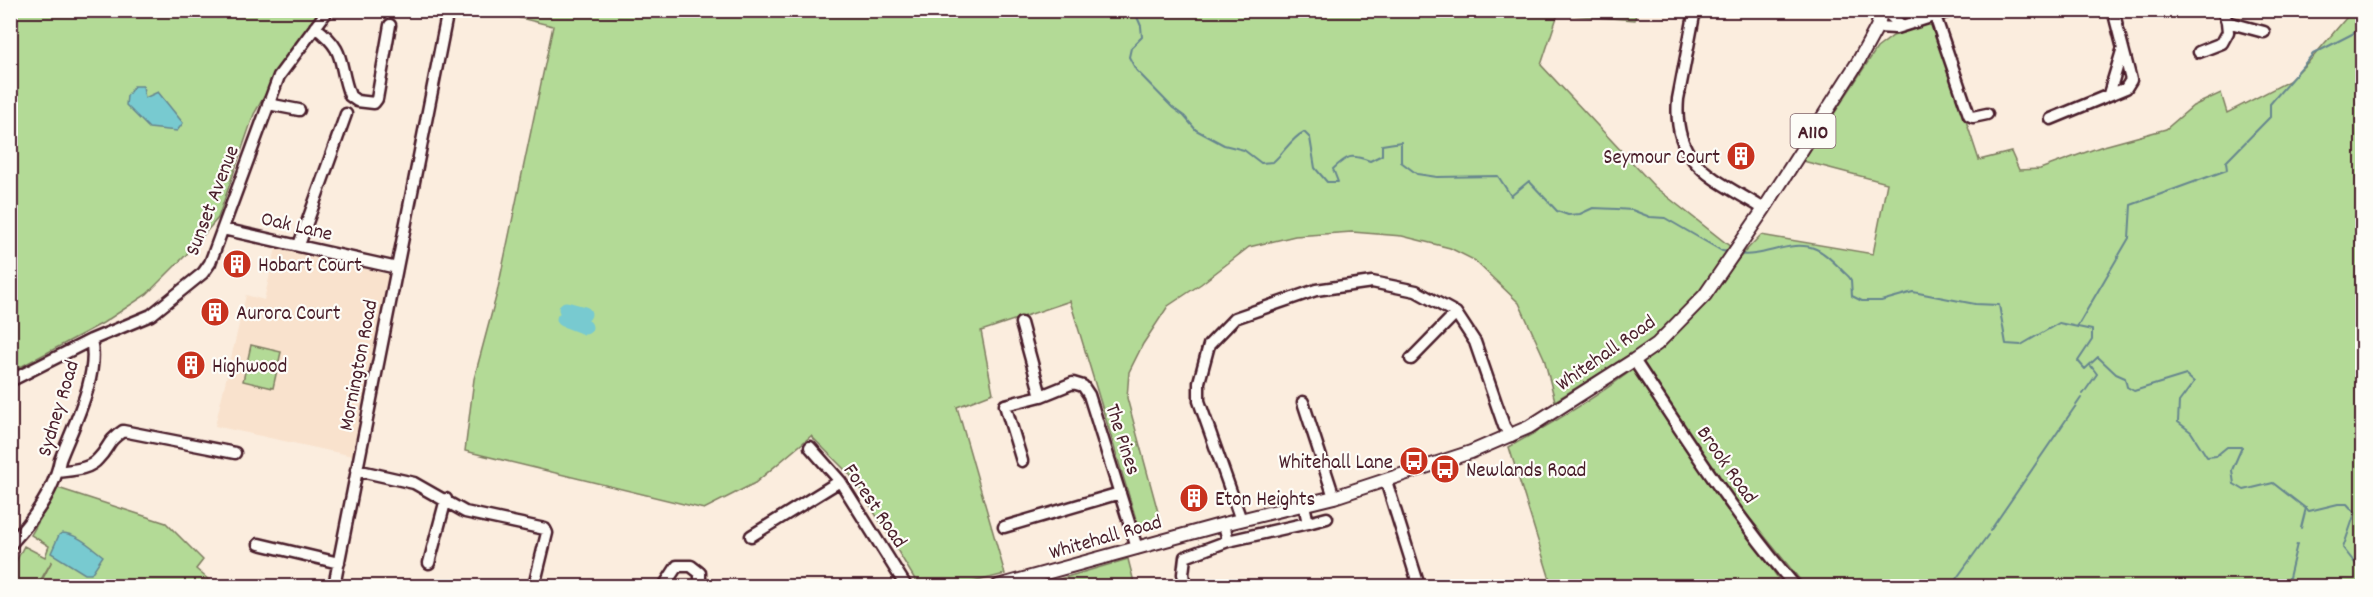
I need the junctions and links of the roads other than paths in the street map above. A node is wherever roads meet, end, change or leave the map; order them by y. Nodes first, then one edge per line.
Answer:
1 (328, 10) edge
2 (448, 10) edge
3 (1695, 10) edge
4 (1883, 10) edge
5 (1953, 10) edge
6 (2113, 10) edge
7 (2223, 10) edge
8 (1935, 16) junction
9 (2227, 22) junction
10 (390, 25) dead end
11 (1902, 26) junction
12 (315, 27) junction
13 (1877, 27) junction
14 (2264, 32) dead end
15 (2122, 51) junction
16 (2199, 52) dead end
17 (2109, 94) junction
18 (268, 104) junction
19 (299, 110) dead end
20 (346, 114) dead end
21 (1987, 114) dead end
22 (2051, 119) dead end
23 (1764, 209) junction
24 (223, 229) junction
25 (299, 245) junction
26 (397, 268) junction
27 (1456, 313) junction
28 (1021, 323) dead end
29 (91, 340) junction
30 (1411, 358) dead end
31 (1634, 360) junction
32 (10, 381) edge
33 (1041, 396) junction
34 (1303, 402) dead end
35 (1511, 436) junction
36 (810, 447) dead end
37 (235, 453) dead end
38 (1022, 461) dead end
39 (356, 470) junction
40 (58, 472) junction
41 (840, 481) junction
42 (1386, 481) junction
43 (1120, 493) junction
44 (1335, 497) junction
45 (446, 499) junction
46 (1304, 505) junction
47 (1327, 518) dead end
48 (1241, 520) junction
49 (1308, 523) junction
50 (1224, 524) junction
51 (1004, 527) dead end
52 (751, 536) dead end
53 (1228, 541) junction
54 (260, 544) dead end
55 (10, 545) edge
56 (1137, 548) junction
57 (339, 563) junction
58 (429, 563) dead end
59 (334, 586) edge
60 (534, 586) edge
61 (664, 586) edge
62 (700, 586) edge
63 (906, 586) edge
64 (998, 586) edge
65 (1185, 586) edge
66 (1419, 586) edge
67 (1795, 586) edge

1 - 12 street, Sunset Avenue
2 - 26 street, Mornington Road
3 - 23 street
4 - 11 street
4 - 13 main road, Whitehall Road / A110
5 - 8 street
6 - 15 street
7 - 9 street
8 - 11 street
8 - 21 street
9 - 14 street
9 - 16 street
10 - 12 street
11 - 13 street
12 - 18 street, Sunset Avenue
13 - 23 main road, Whitehall Road / A110
15 - 17 street
15 - 17 street
17 - 22 street
18 - 19 street
18 - 24 street, Sunset Avenue
20 - 25 street
23 - 31 main road, Whitehall Road / A110
24 - 25 street, Oak Lane
24 - 29 street, Sunset Avenue
25 - 26 street, Oak Lane
26 - 39 street, Mornington Road
27 - 30 street
27 - 35 street
27 - 48 street
28 - 33 street
29 - 32 street, Sunset Avenue
29 - 40 street, Sydney Road
31 - 35 main road, Whitehall Road / A110
31 - 67 street, Brook Road
33 - 38 street, The Pines
33 - 43 street, The Pines
34 - 44 street
35 - 42 main road, Whitehall Road / A110
36 - 41 street, Forest Road
37 - 40 street
39 - 45 street
39 - 57 street, Mornington Road
40 - 55 street, Sydney Road
41 - 52 street
41 - 63 street, Forest Road
42 - 44 main road, Whitehall Road / A110
42 - 66 street
43 - 51 street
43 - 56 street, The Pines
44 - 46 main road, Whitehall Road / A110
45 - 58 street
45 - 60 street
46 - 48 main road, Whitehall Road / A110
46 - 49 street
47 - 49 street
48 - 50 main road, Whitehall Road / A110
49 - 53 street
50 - 53 street
50 - 56 main road, Whitehall Road / A110
53 - 65 street
54 - 57 street
56 - 64 main road, Whitehall Road / A110
57 - 59 street, Mornington Road
61 - 62 street

